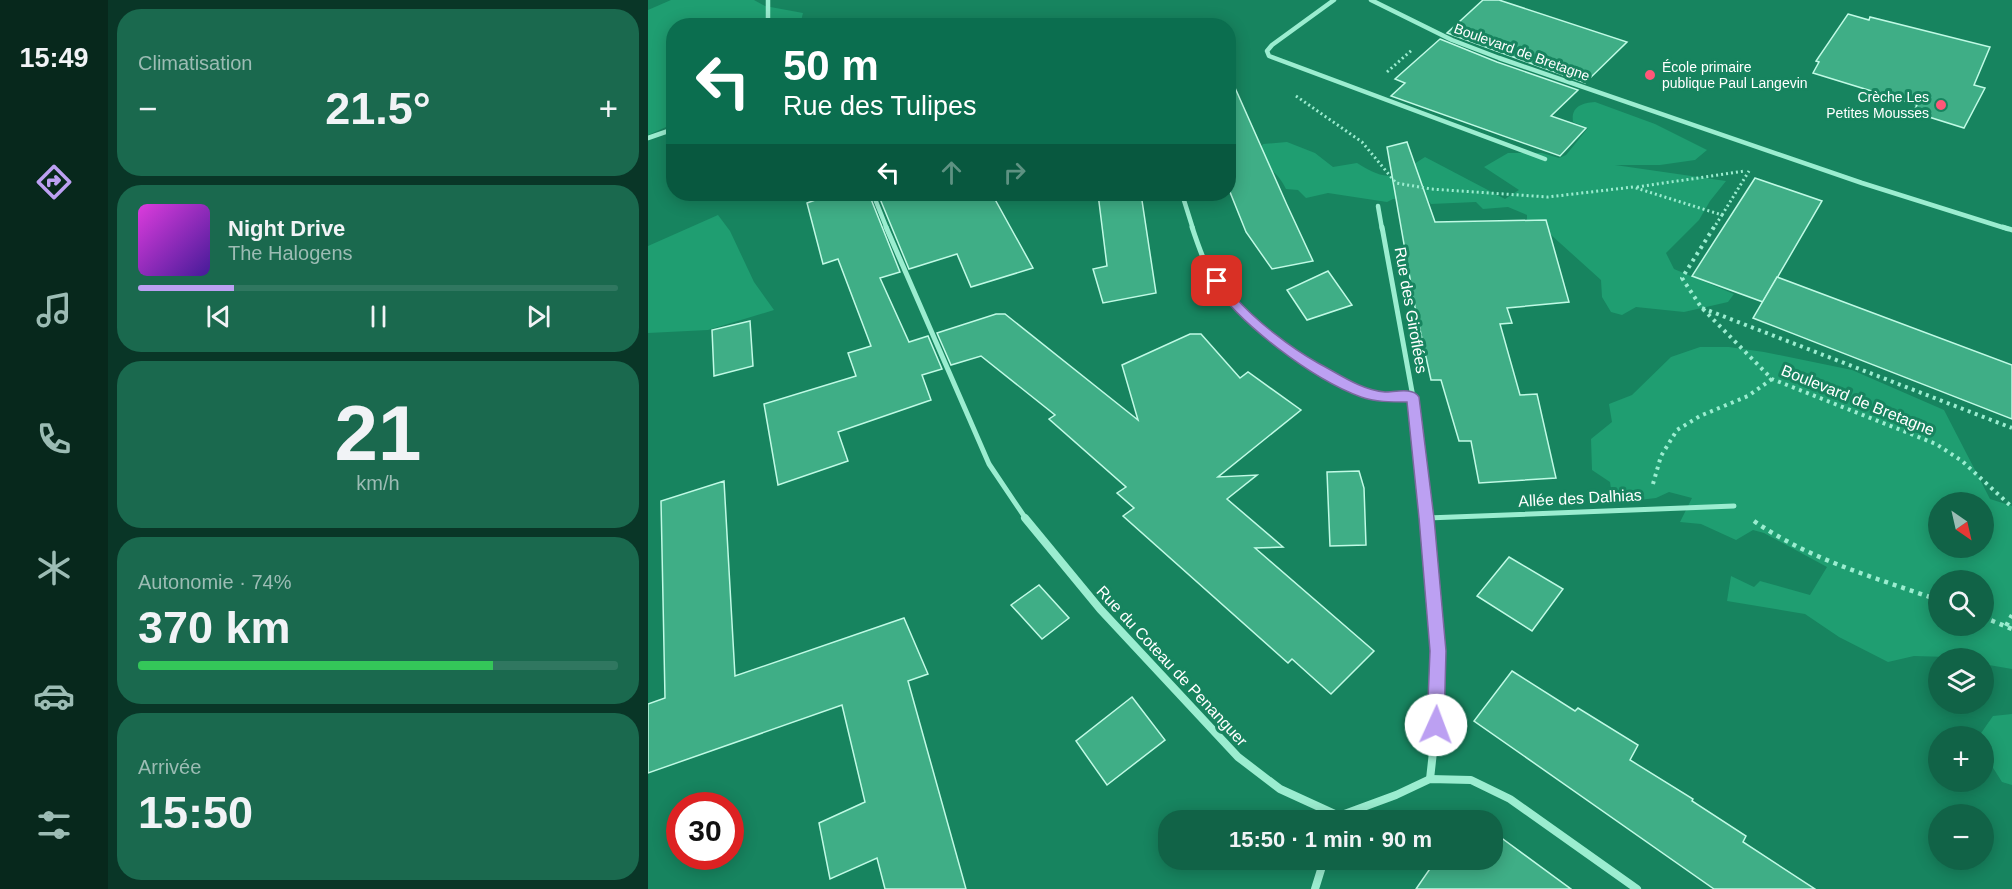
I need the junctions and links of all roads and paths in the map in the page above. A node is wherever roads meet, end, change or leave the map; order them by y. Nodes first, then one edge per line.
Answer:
1 (768, 0) edge
2 (1334, 0) edge
3 (1371, 0) edge
4 (768, 18) edge
5 (1435, 32) junction
6 (1289, 92) dead end
7 (1378, 97) junction
8 (666, 132) edge
9 (648, 138) edge
10 (1765, 149) junction
11 (1545, 159) dead end
12 (1749, 171) junction
13 (1633, 187) junction
14 (876, 201) edge
15 (1184, 201) edge
16 (1377, 206) dead end
17 (1722, 215) junction
18 (2012, 230) edge
19 (1701, 307) junction
20 (1773, 380) junction
21 (1413, 397) junction
22 (2012, 428) edge
23 (1734, 506) joint
24 (2012, 507) edge
25 (1647, 508) junction
26 (1427, 518) junction
27 (1928, 596) edge
28 (2012, 615) edge
29 (1994, 621) edge
30 (2006, 626) junction
31 (2012, 629) edge
32 (1430, 779) junction
33 (1320, 810) edge
34 (1358, 810) edge
35 (1321, 870) edge
36 (1315, 889) edge
37 (1637, 889) edge

1 - 4 street
2 - 7 street
3 - 5 street, Boulevard de Bretagne
5 - 7 path, Boulevard de Bretagne
5 - 10 street, Boulevard de Bretagne
6 - 13 path
7 - 11 street
8 - 9 street
10 - 12 path
10 - 18 street, Boulevard de Bretagne
12 - 13 path
12 - 17 path
13 - 17 path
14 - 33 street, Rue du Coteau de Penanguer
15 - 21 street
16 - 21 street, Rue des Giroflées
17 - 19 path, Boulevard de Bretagne
19 - 20 path, Boulevard de Bretagne
19 - 22 path
20 - 24 path, Boulevard de Bretagne
20 - 25 path
21 - 26 street, Rue des Giroflées
23 - 25 street, Allée des Dalhias
23 - 27 path
25 - 26 street, Allée des Dalhias
26 - 32 street, Rue des Giroflées
28 - 30 path
29 - 30 path
30 - 31 path
32 - 34 street, Rue du Coteau de Penanguer
32 - 37 street, Rue du Coteau de Penanguer
35 - 36 street

